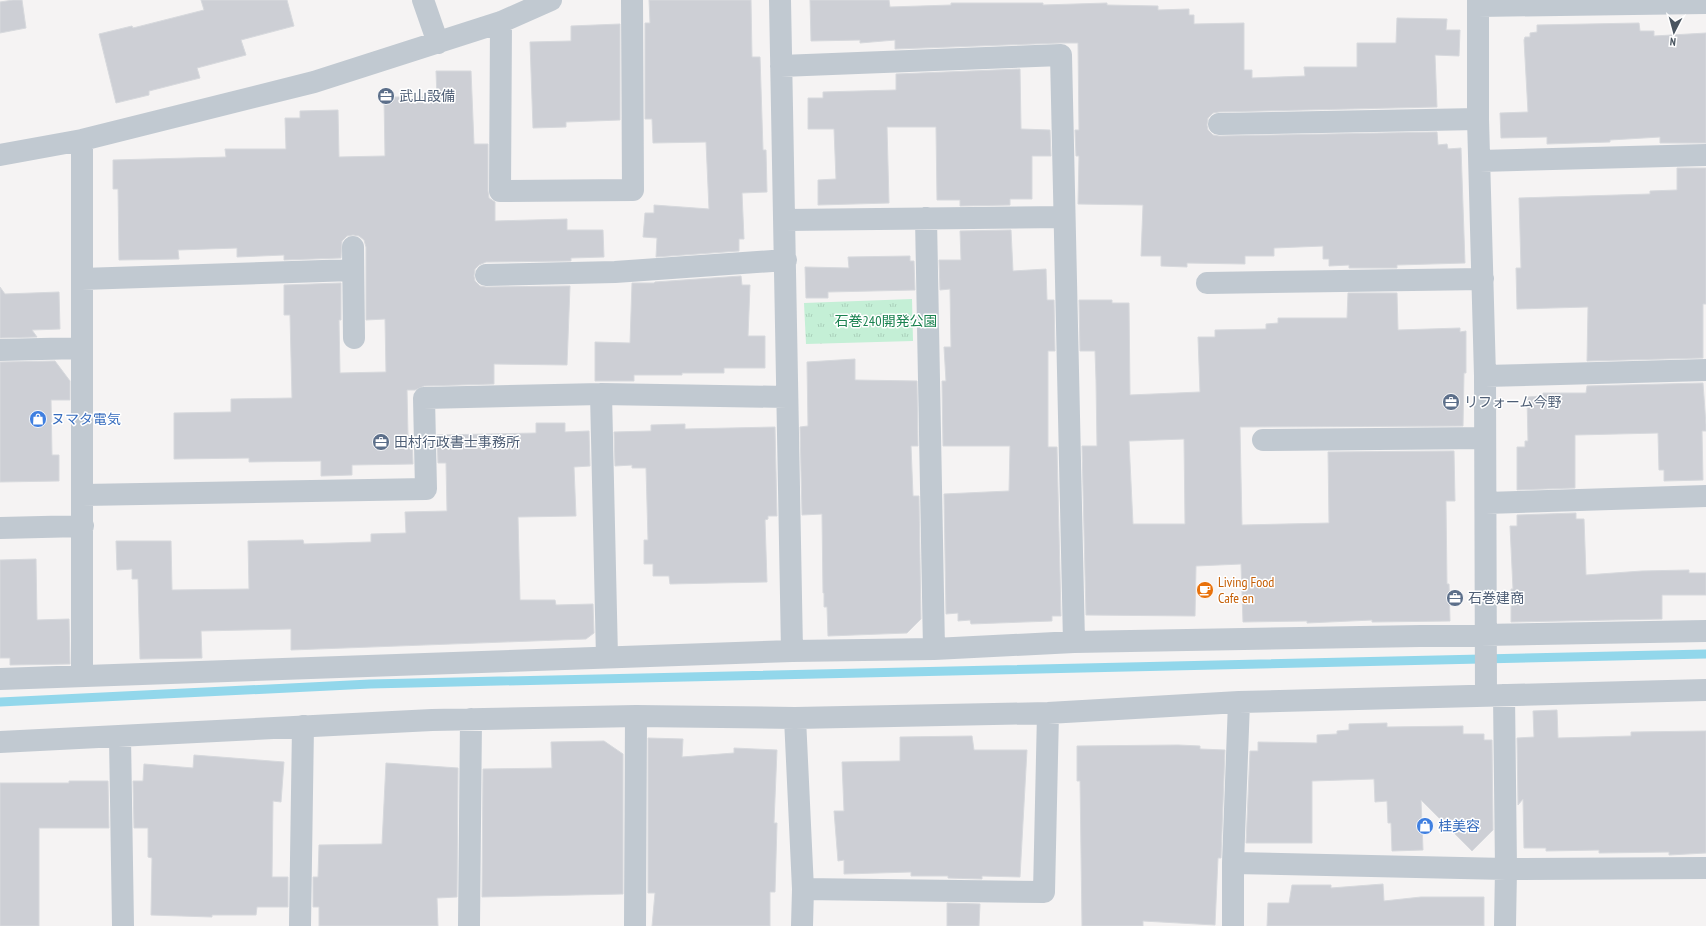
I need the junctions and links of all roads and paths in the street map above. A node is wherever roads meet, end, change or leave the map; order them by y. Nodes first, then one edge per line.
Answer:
1 (423, 0) edge
2 (551, 0) edge
3 (632, 0) edge
4 (780, 0) edge
5 (1478, 3) edge
6 (1706, 3) edge
7 (501, 22) junction
8 (438, 43) junction
9 (781, 66) junction
10 (1478, 119) junction
11 (1219, 124) dead end
12 (82, 140) junction
13 (0, 155) edge
14 (1706, 156) edge
15 (1480, 162) junction
16 (1064, 217) junction
17 (926, 218) junction
18 (785, 220) junction
19 (353, 247) dead end
20 (786, 260) junction
21 (354, 270) junction
22 (486, 275) dead end
23 (82, 279) junction
24 (1483, 279) junction
25 (1207, 283) dead end
26 (354, 338) dead end
27 (82, 348) junction
28 (0, 350) edge
29 (1706, 370) edge
30 (1485, 376) junction
31 (601, 394) junction
32 (787, 397) junction
33 (1485, 438) junction
34 (1263, 440) dead end
35 (83, 495) junction
36 (1706, 496) edge
37 (1486, 503) junction
38 (83, 526) junction
39 (0, 528) edge
40 (1706, 631) edge
41 (1074, 642) junction
42 (1486, 644) junction
43 (934, 649) junction
44 (792, 651) junction
45 (607, 657) junction
46 (82, 675) junction
47 (0, 678) edge
48 (1492, 689) junction
49 (1706, 690) edge
50 (1239, 702) junction
51 (1048, 713) junction
52 (636, 716) junction
53 (795, 718) junction
54 (471, 719) junction
55 (303, 726) junction
56 (120, 737) junction
57 (0, 742) edge
58 (1233, 863) junction
59 (1706, 868) edge
60 (1506, 869) junction
61 (803, 889) junction
62 (123, 926) edge
63 (300, 926) edge
64 (470, 926) edge
65 (635, 926) edge
66 (802, 926) edge
67 (1233, 926) edge
68 (1505, 926) edge

1 - 8 street
2 - 7 street
3 - 7 street
4 - 9 street
5 - 6 street
5 - 10 street
7 - 8 street
8 - 12 street
9 - 16 street
9 - 18 street
10 - 11 street
10 - 15 street
12 - 13 street
12 - 23 street
14 - 15 street
15 - 24 street
16 - 17 street
16 - 41 street
17 - 18 street
17 - 43 street
18 - 20 street
19 - 21 street
20 - 22 street
20 - 32 street
21 - 23 street
21 - 26 street
23 - 27 street
24 - 25 street
24 - 30 street
27 - 28 street
27 - 35 street
29 - 30 street
30 - 33 street
31 - 32 street
31 - 35 street
31 - 45 street
32 - 44 street
33 - 34 street
33 - 37 street
35 - 38 street
36 - 37 street
37 - 42 street
38 - 39 street
38 - 46 street
40 - 42 street
41 - 42 street
41 - 43 street
42 - 48 street
43 - 44 street
44 - 45 street
45 - 46 street
46 - 47 street
48 - 49 street
48 - 50 street
48 - 60 street
50 - 51 street
50 - 58 street
51 - 53 street
51 - 61 street
52 - 53 street
52 - 54 street
52 - 65 street
53 - 61 street
54 - 55 street
54 - 64 street
55 - 56 street
55 - 63 street
56 - 57 street
56 - 62 street
58 - 60 street
58 - 67 street
59 - 60 street
60 - 68 street
61 - 66 street

